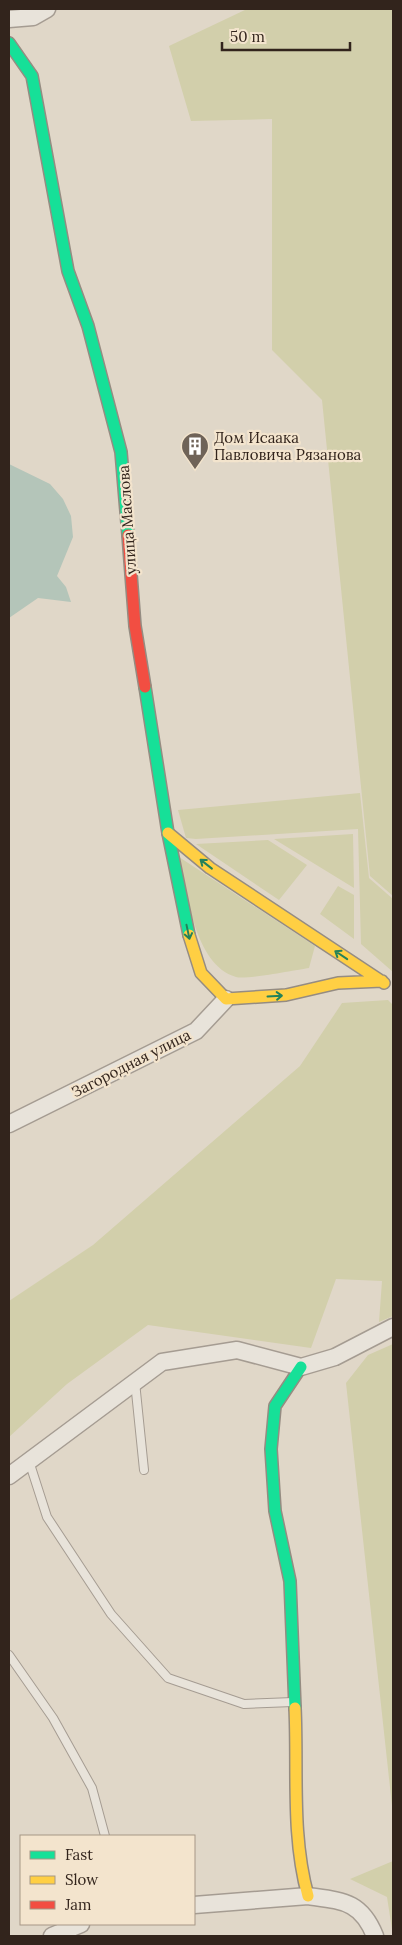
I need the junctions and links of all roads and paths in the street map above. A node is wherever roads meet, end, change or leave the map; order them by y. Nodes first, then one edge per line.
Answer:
1 (47, 9) edge
2 (9, 19) edge
3 (9, 43) edge
4 (168, 833) junction
5 (382, 981) junction
6 (393, 989) edge
7 (226, 999) junction
8 (9, 1124) edge
9 (393, 1327) edge
10 (302, 1367) junction
11 (135, 1382) junction
12 (29, 1461) junction
13 (144, 1470) dead end
14 (9, 1476) edge
15 (9, 1655) edge
16 (295, 1702) junction
17 (105, 1835) edge
18 (308, 1896) junction
19 (195, 1905) edge
20 (79, 1925) edge
21 (52, 1936) edge
22 (375, 1936) edge

1 - 2 street
3 - 4 street, улица Маслова
5 -> 4 street
4 -> 7 street, улица Маслова
5 - 6 street
7 -> 5 street
7 - 8 street, Загородная улица
9 - 10 street
10 - 11 street
10 - 16 street
11 - 12 street
11 - 13 lane
12 - 14 street
12 - 16 lane
15 - 17 lane
16 - 18 street
18 - 19 street
18 - 22 street
20 - 21 street

